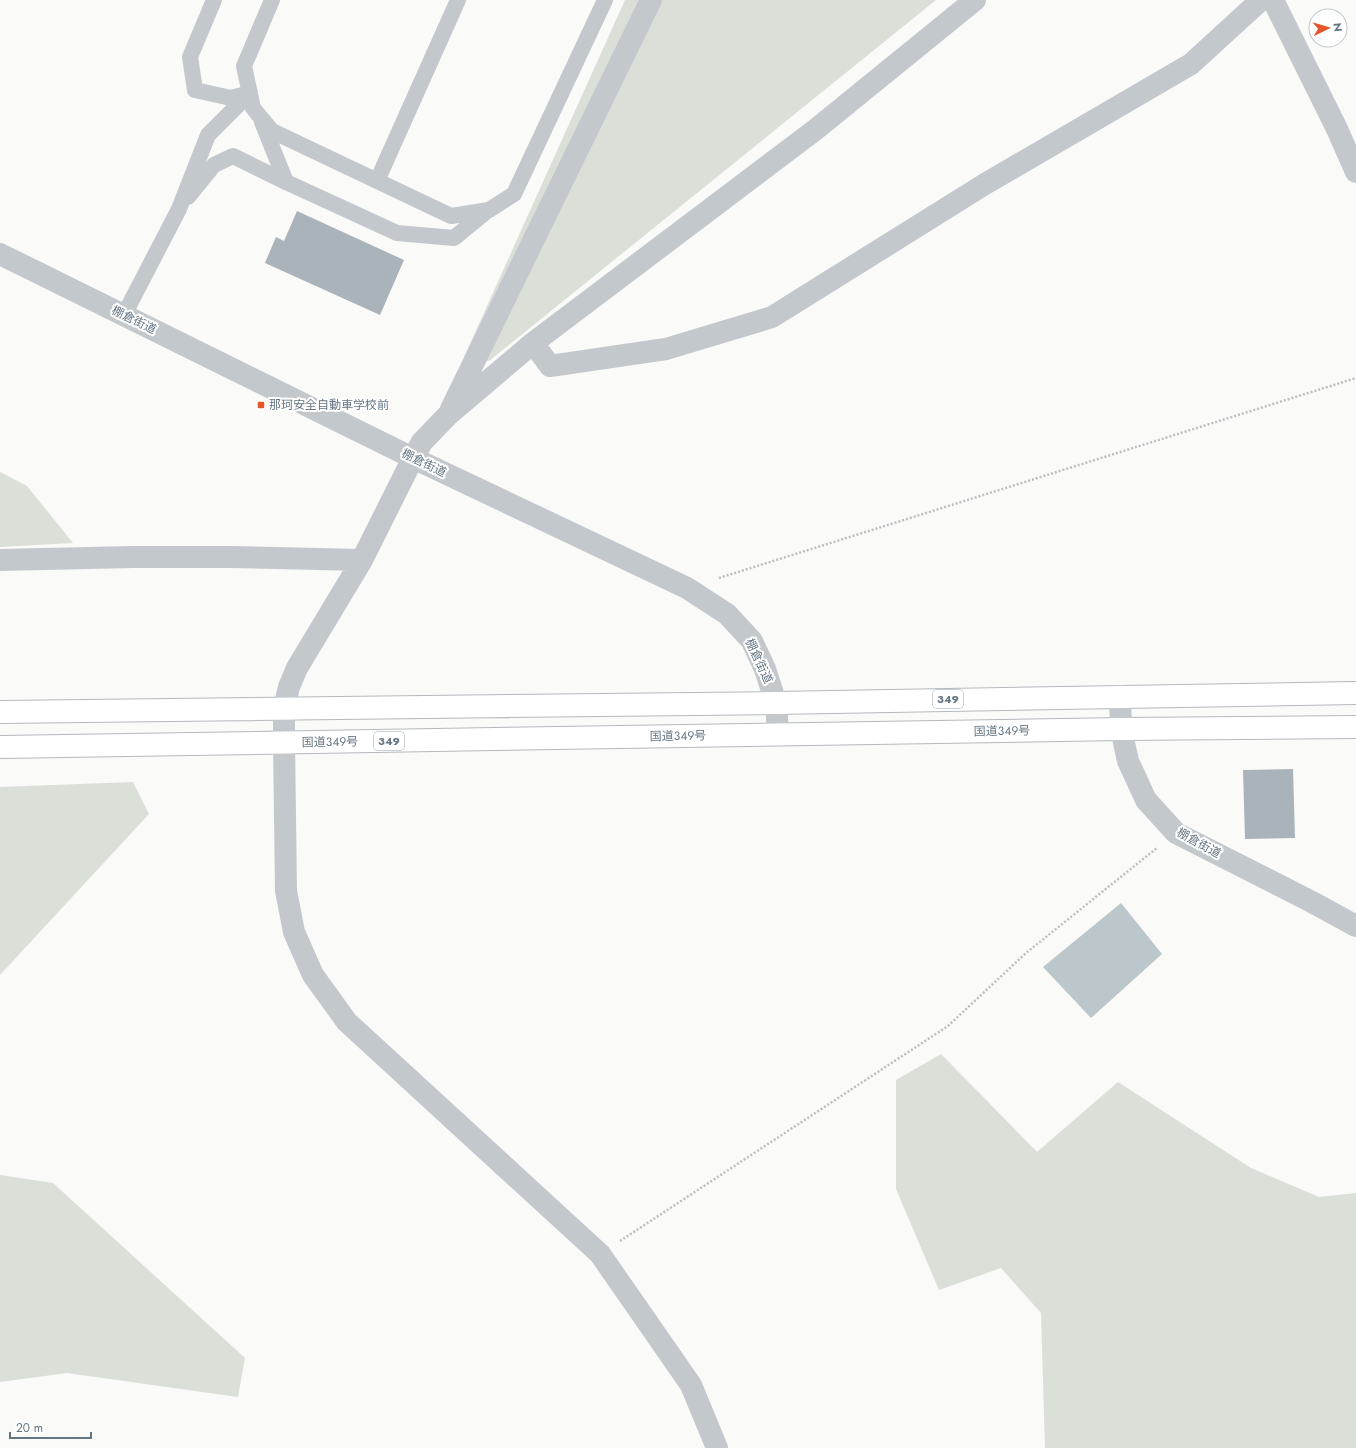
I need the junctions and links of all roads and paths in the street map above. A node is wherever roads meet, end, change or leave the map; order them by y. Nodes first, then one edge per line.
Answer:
1 (214, 0) edge
2 (272, 0) edge
3 (458, 0) edge
4 (605, 0) edge
5 (651, 0) edge
6 (975, 0) edge
7 (1261, 0) edge
8 (1274, 0) edge
9 (250, 93) junction
10 (261, 117) junction
11 (1356, 172) edge
12 (377, 181) junction
13 (286, 182) junction
14 (179, 209) junction
15 (489, 210) junction
16 (0, 254) edge
17 (124, 315) junction
18 (533, 343) junction
19 (1356, 378) edge
20 (448, 415) junction
21 (413, 458) junction
22 (0, 560) edge
23 (362, 560) junction
24 (687, 588) junction
25 (1356, 693) edge
26 (1120, 696) junction
27 (776, 703) junction
28 (284, 708) junction
29 (0, 712) edge
30 (1356, 726) edge
31 (1121, 729) junction
32 (778, 734) junction
33 (284, 742) junction
34 (0, 747) edge
35 (1176, 833) junction
36 (1356, 926) edge
37 (600, 1254) junction
38 (718, 1448) edge

1 - 9 lane
2 - 9 lane
3 - 12 lane
4 - 15 lane
5 - 20 street
6 - 18 street
7 - 18 street
8 - 11 street
9 - 10 lane
9 - 14 lane
10 - 12 lane
10 - 13 lane
12 - 15 lane
13 - 14 lane
13 - 15 lane
14 - 17 lane
16 - 17 street, 棚倉街道
17 - 21 street, 棚倉街道
18 - 20 street
19 - 24 path
20 - 21 street
21 - 23 street
21 - 24 street, 棚倉街道
22 - 23 street
23 - 28 street
24 - 27 street, 棚倉街道
25 - 26 highway, 349
26 - 27 highway, 349
26 - 31 street, 棚倉街道
27 - 28 highway, 349
27 - 32 street, 棚倉街道
28 - 29 highway, 349
28 - 33 street
30 - 31 highway, 国道349号 / 349
31 - 32 highway, 国道349号 / 349
31 - 35 street, 棚倉街道
32 - 33 highway, 国道349号 / 349
33 - 34 highway, 国道349号 / 349
33 - 37 street
35 - 36 street, 棚倉街道
35 - 37 path
37 - 38 street

